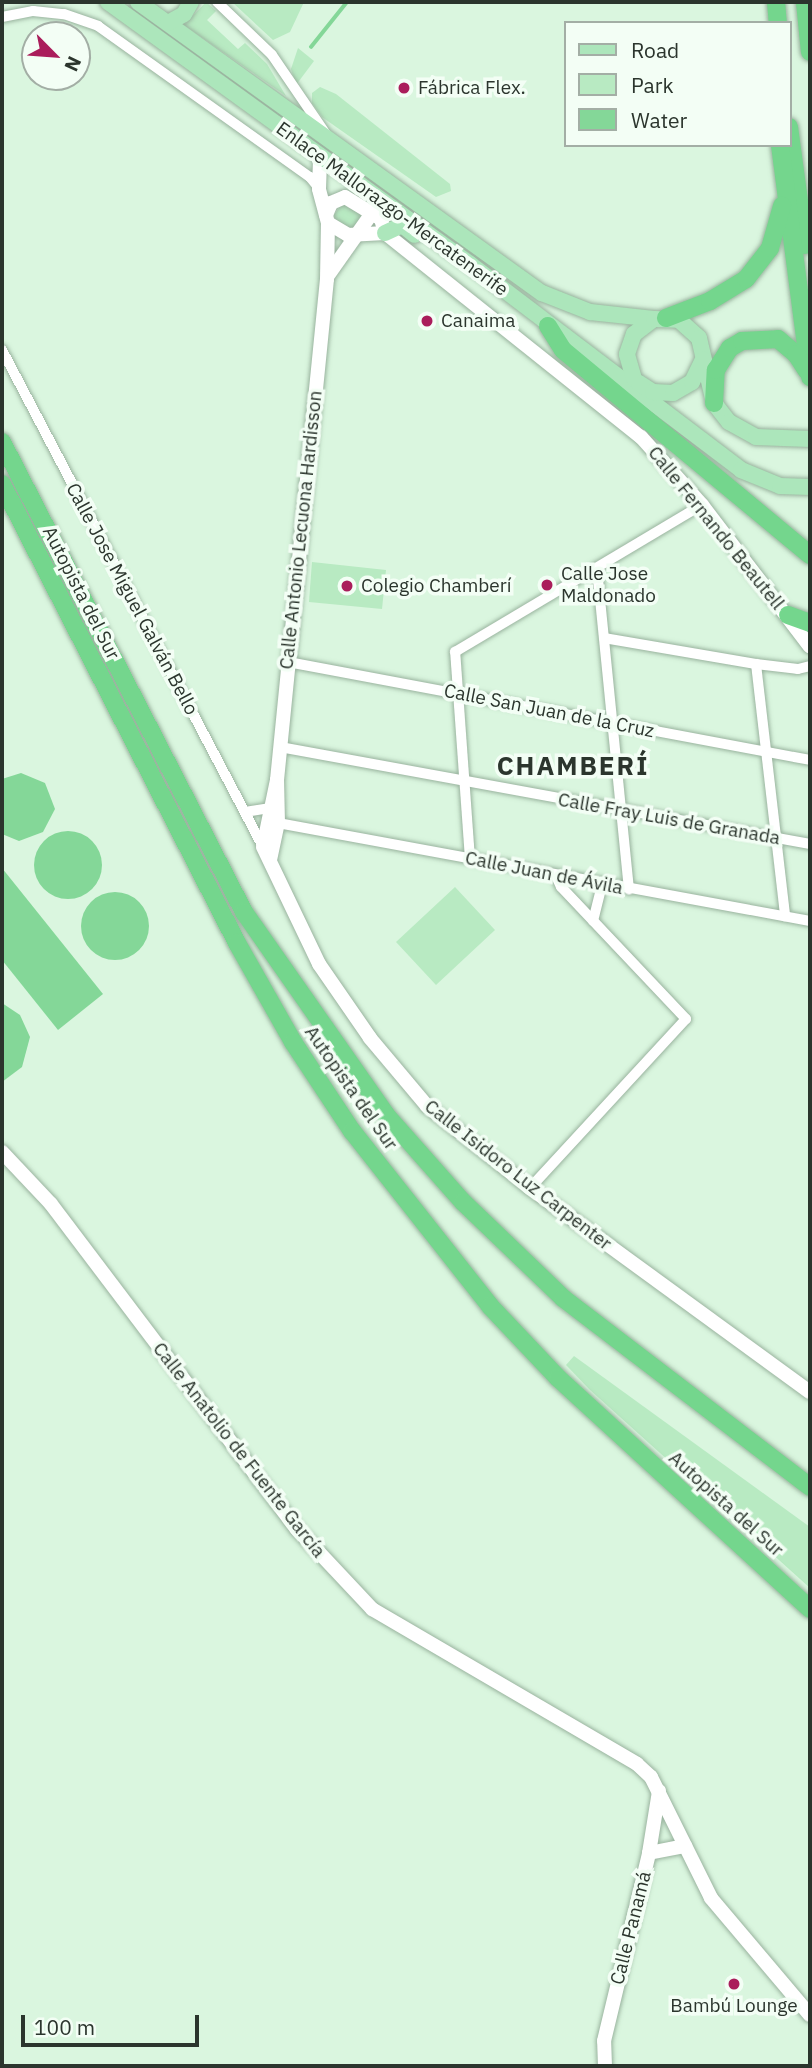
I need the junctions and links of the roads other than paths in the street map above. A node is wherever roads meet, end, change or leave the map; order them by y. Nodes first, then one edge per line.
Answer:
1 (108, 2) edge
2 (138, 2) edge
3 (191, 2) edge
4 (217, 2) edge
5 (776, 2) edge
6 (805, 2) edge
7 (2, 17) edge
8 (778, 21) edge
9 (168, 23) junction
10 (810, 52) edge
11 (328, 137) junction
12 (791, 142) edge
13 (780, 147) edge
14 (320, 155) junction
15 (785, 185) junction
16 (319, 189) junction
17 (372, 213) junction
18 (327, 219) junction
19 (385, 233) junction
20 (359, 235) junction
21 (470, 264) junction
22 (327, 279) junction
23 (810, 288) edge
24 (660, 318) junction
25 (548, 326) junction
26 (2, 350) edge
27 (703, 359) junction
28 (810, 377) edge
29 (634, 379) junction
30 (653, 392) junction
31 (714, 403) junction
32 (674, 419) junction
33 (810, 439) edge
34 (2, 442) edge
35 (2, 485) edge
36 (807, 487) edge
37 (702, 505) junction
38 (810, 555) edge
39 (597, 569) junction
40 (788, 615) junction
41 (810, 623) edge
42 (604, 638) junction
43 (810, 647) edge
44 (288, 662) junction
45 (756, 664) junction
46 (810, 666) edge
47 (457, 694) junction
48 (613, 723) junction
49 (280, 747) junction
50 (767, 752) junction
51 (810, 760) edge
52 (277, 780) junction
53 (464, 782) junction
54 (271, 808) junction
55 (245, 812) junction
56 (622, 812) junction
57 (278, 823) junction
58 (776, 839) junction
59 (810, 844) edge
60 (267, 854) junction
61 (470, 859) junction
62 (556, 876) junction
63 (601, 884) junction
64 (629, 889) junction
65 (785, 916) junction
66 (593, 921) junction
67 (810, 921) edge
68 (2, 1152) edge
69 (530, 1188) junction
70 (810, 1392) edge
71 (810, 1487) edge
72 (810, 1609) edge
73 (659, 1791) junction
74 (685, 1846) junction
75 (649, 1853) junction
76 (810, 2015) edge
77 (605, 2066) edge

1 - 14 main road, Enlace Mallorazgo-Mercatenerife
2 - 9 main road, Enlace Mallorazgo-Mercatenerife
3 - 9 main road
4 - 11 street
5 - 8 highway
6 - 10 highway
7 - 16 street
9 - 11 main road, Enlace Mallorazgo-Mercatenerife
11 - 24 main road, Enlace Mallorazgo-Mercatenerife
12 - 23 highway
13 - 15 highway
14 - 16 street, Calle Antonio Lecuona Hardisson
14 - 21 main road, Enlace Mallorazgo-Mercatenerife
15 - 24 highway
15 - 28 highway
16 - 18 street, Calle Antonio Lecuona Hardisson
17 - 18 street
17 - 19 street, Calle Fernando Beautell
17 - 20 street
18 - 20 street
18 - 22 street, Calle Antonio Lecuona Hardisson
19 - 20 street
19 - 21 main road
19 - 37 street, Calle Fernando Beautell
20 - 22 street
21 - 25 main road, Enlace Mallorazgo-Mercatenerife
22 - 44 street, Calle Antonio Lecuona Hardisson
24 - 27 main road
24 - 29 main road
25 - 29 main road
25 - 32 main road, Enlace Mallorazgo-Mercatenerife
25 - 38 highway
26 - 55 street, Calle Jose Miguel Galván Bello
27 - 30 main road
27 - 31 main road
28 - 31 highway
29 - 30 main road
30 - 32 main road
31 - 33 main road
32 - 36 main road, Enlace Mallorazgo-Mercatenerife
34 - 71 highway, Autopista del Sur
35 - 72 highway, Autopista del Sur
37 - 39 street
37 - 40 street, Calle Fernando Beautell
39 - 42 street
39 - 47 street
40 - 41 highway
40 - 43 street, Calle Fernando Beautell
42 - 45 street
42 - 48 street
44 - 47 street, Calle San Juan de la Cruz
44 - 49 street, Calle Antonio Lecuona Hardisson
45 - 46 street
45 - 50 street
47 - 48 street, Calle San Juan de la Cruz
47 - 53 street
48 - 50 street, Calle San Juan de la Cruz
48 - 56 street
49 - 52 street, Calle Antonio Lecuona Hardisson
49 - 53 street, Calle Fray Luis de Granada
50 - 51 street, Calle San Juan de la Cruz
50 - 58 street
52 - 54 street, Calle Antonio Lecuona Hardisson
52 - 57 street, Calle Antonio Lecuona Hardisson
53 - 56 street, Calle Fray Luis de Granada
53 - 61 street
54 - 55 street
54 - 60 street, Calle Antonio Lecuona Hardisson
55 - 60 street, Calle Jose Miguel Galván Bello
56 - 58 street, Calle Fray Luis de Granada
56 - 64 street
57 - 60 street, Calle Antonio Lecuona Hardisson
57 - 61 street, Calle Juan de Ávila
58 - 59 street, Calle Fray Luis de Granada
58 - 65 street
60 - 69 street, Calle Isidoro Luz Carpenter
61 - 62 street, Calle Juan de Ávila
62 - 63 street, Calle Juan de Ávila
62 - 66 street
63 - 64 street, Calle Juan de Ávila
63 - 66 street
64 - 65 street, Calle Juan de Ávila
65 - 67 street, Calle Juan de Ávila
66 - 69 street
68 - 73 street, Calle Anatolio de Fuente García
69 - 70 street, Calle Isidoro Luz Carpenter
73 - 74 street, Calle Anatolio de Fuente García
73 - 75 street, Calle Panamá
74 - 75 street
74 - 76 street, Calle Anatolio de Fuente García
75 - 77 street, Calle Panamá

